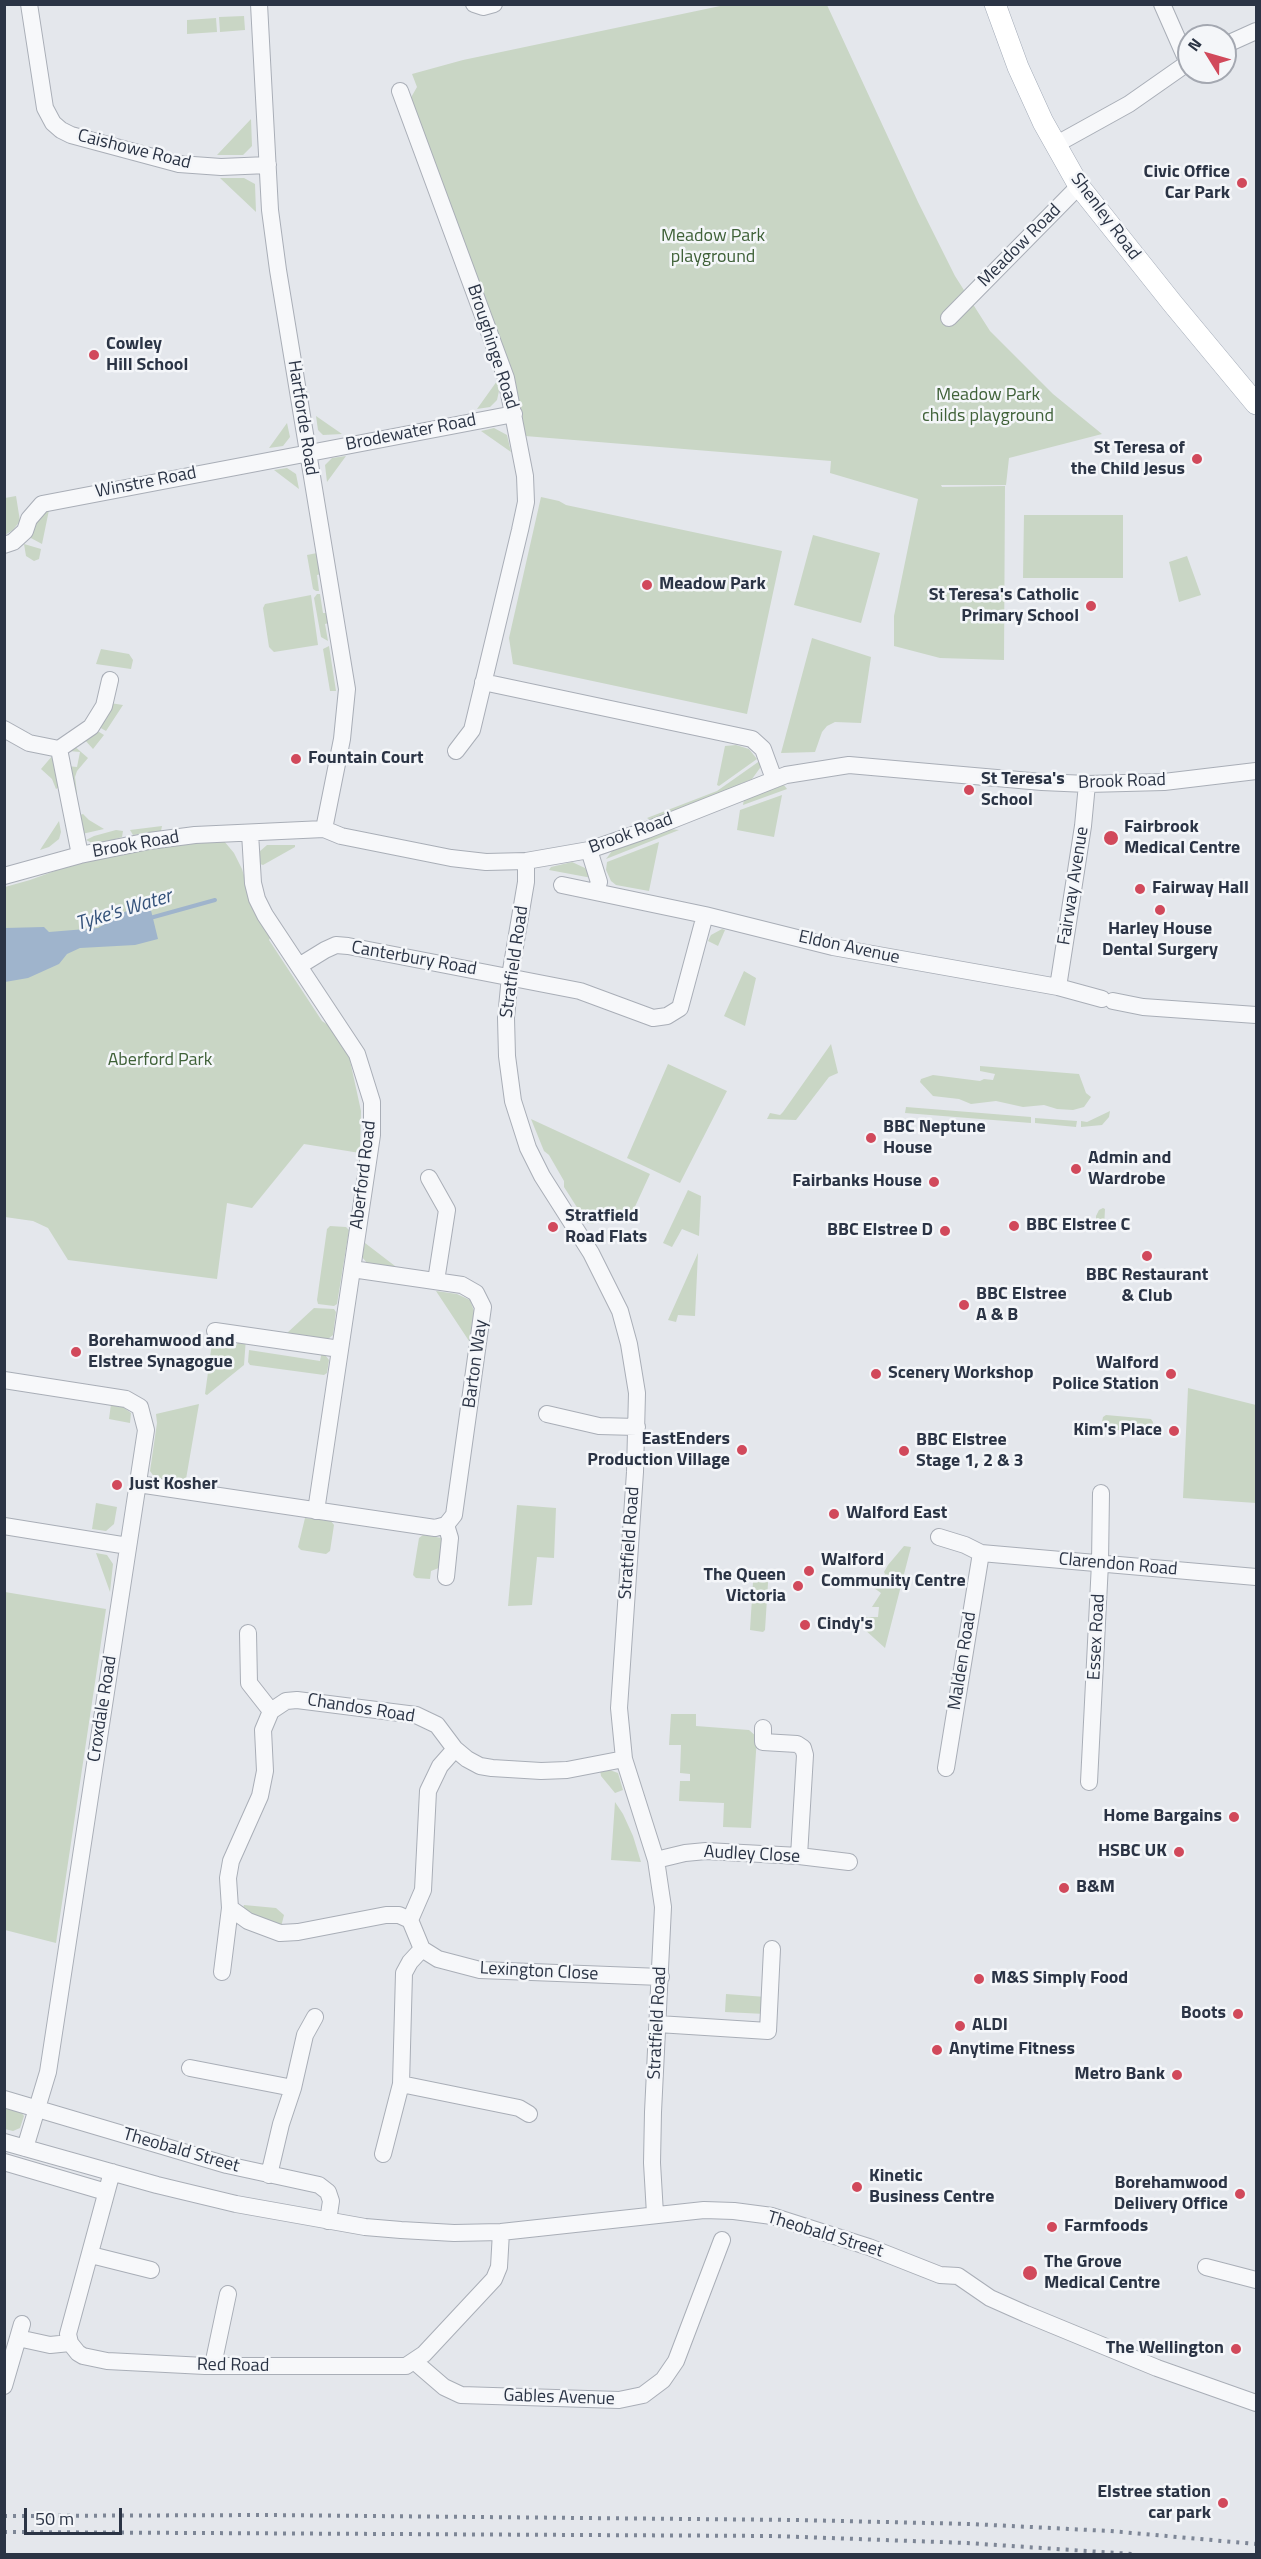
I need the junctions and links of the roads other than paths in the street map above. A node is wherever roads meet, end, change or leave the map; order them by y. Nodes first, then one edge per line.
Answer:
1 (28, 4) edge
2 (259, 4) edge
3 (474, 4) edge
4 (494, 4) edge
5 (995, 4) edge
6 (1162, 4) edge
7 (1257, 31) edge
8 (1177, 38) edge
9 (1237, 40) edge
10 (1177, 71) edge
11 (400, 91) dead end
12 (1055, 145) junction
13 (268, 165) junction
14 (1079, 186) junction
15 (949, 318) dead end
16 (1257, 404) edge
17 (514, 414) junction
18 (307, 452) junction
19 (4, 545) edge
20 (110, 680) dead end
21 (483, 682) junction
22 (4, 729) edge
23 (58, 748) junction
24 (456, 751) dead end
25 (1257, 771) edge
26 (774, 779) junction
27 (1087, 784) junction
28 (324, 829) junction
29 (250, 833) junction
30 (589, 850) junction
31 (80, 855) junction
32 (526, 861) junction
33 (4, 876) edge
34 (562, 885) dead end
35 (596, 891) junction
36 (705, 915) junction
37 (299, 966) junction
38 (510, 976) junction
39 (1058, 987) junction
40 (1257, 1015) edge
41 (429, 1178) dead end
42 (352, 1269) junction
43 (436, 1281) junction
44 (215, 1331) dead end
45 (340, 1349) junction
46 (4, 1380) edge
47 (547, 1414) dead end
48 (637, 1427) junction
49 (138, 1484) junction
50 (1101, 1493) dead end
51 (316, 1511) junction
52 (446, 1525) junction
53 (4, 1526) edge
54 (939, 1537) dead end
55 (128, 1546) junction
56 (981, 1553) junction
57 (1100, 1563) junction
58 (1257, 1576) edge
59 (446, 1577) dead end
60 (248, 1633) dead end
61 (271, 1711) junction
62 (764, 1728) dead end
63 (455, 1749) junction
64 (624, 1759) junction
65 (945, 1768) dead end
66 (1089, 1782) dead end
67 (799, 1856) junction
68 (656, 1860) junction
69 (849, 1863) dead end
70 (230, 1908) junction
71 (410, 1920) junction
72 (422, 1949) junction
73 (772, 1949) dead end
74 (222, 1972) dead end
75 (661, 1977) junction
76 (315, 2016) dead end
77 (658, 2024) junction
78 (190, 2068) dead end
79 (401, 2084) junction
80 (293, 2088) junction
81 (4, 2099) edge
82 (38, 2109) junction
83 (530, 2114) dead end
84 (4, 2142) edge
85 (26, 2148) junction
86 (383, 2154) dead end
87 (4, 2162) edge
88 (112, 2172) junction
89 (269, 2175) junction
90 (106, 2192) junction
91 (655, 2214) junction
92 (328, 2221) junction
93 (501, 2232) junction
94 (722, 2240) dead end
95 (91, 2255) junction
96 (1206, 2267) dead end
97 (151, 2270) dead end
98 (1257, 2280) edge
99 (228, 2294) dead end
100 (70, 2343) junction
101 (415, 2362) junction
102 (213, 2365) junction
103 (4, 2386) edge
104 (1257, 2403) edge

1 - 13 street, Caishowe Road
2 - 13 street, Hartforde Road
3 - 4 street
5 - 12 main road, Shenley Road
6 - 8 street
7 - 9 street
10 - 12 street
11 - 17 street, Broughinge Road
12 - 14 main road, Shenley Road
13 - 18 street, Hartforde Road
14 - 15 street, Meadow Road
14 - 16 main road, Shenley Road
17 - 18 street, Brodewater Road
17 - 21 street, Broughinge Road
18 - 19 street, Winstre Road
18 - 28 street, Hartforde Road
20 - 23 street
21 - 24 street, Broughinge Road
21 - 26 street
22 - 23 street
23 - 31 street
25 - 27 street, Brook Road
26 - 27 street, Brook Road
26 - 30 street, Brook Road
27 - 39 street, Fairway Avenue
28 - 29 street, Brook Road
28 - 32 street, Brook Road
29 - 31 street, Brook Road
29 - 37 street, Aberford Road
30 - 32 street, Brook Road
30 - 35 street
31 - 33 street, Brook Road
32 - 38 street, Stratfield Road
34 - 35 street, Eldon Avenue
35 - 36 street, Eldon Avenue
36 - 38 street, Canterbury Road
36 - 39 street, Eldon Avenue
37 - 38 street, Canterbury Road
37 - 42 street, Aberford Road
38 - 48 street, Stratfield Road
39 - 40 street, Eldon Avenue
41 - 43 street
42 - 43 street, Barton Way
42 - 45 street, Aberford Road
43 - 52 street, Barton Way
44 - 45 street
45 - 51 street, Aberford Road
46 - 49 street, Croxdale Road
47 - 48 street
48 - 64 street, Stratfield Road
49 - 51 street
49 - 55 street, Croxdale Road
50 - 57 street, Essex Road
51 - 52 street
52 - 59 street, Barton Way
53 - 55 street
54 - 56 street, Clarendon Road
55 - 82 street, Croxdale Road
56 - 57 street, Clarendon Road
56 - 65 street, Malden Road
57 - 58 street, Clarendon Road
57 - 66 street, Essex Road
60 - 61 street
61 - 63 street, Chandos Road
61 - 70 street
62 - 67 street
63 - 64 street, Chandos Road
63 - 71 street
64 - 68 street, Stratfield Road
67 - 68 street, Audley Close
67 - 69 street, Audley Close
68 - 75 street, Stratfield Road
70 - 71 street
70 - 74 street
71 - 72 street
72 - 75 street, Lexington Close
72 - 79 street
73 - 77 street
75 - 77 street, Stratfield Road
76 - 80 street
77 - 91 street, Stratfield Road
78 - 80 street
79 - 83 street
79 - 86 street
80 - 89 street
81 - 82 street, Theobald Street
82 - 85 street, Croxdale Road
82 - 89 street, Theobald Street
84 - 85 street, Theobald Street
85 - 88 street, Theobald Street
87 - 90 street
88 - 90 street
88 - 92 street, Theobald Street
89 - 92 street, Theobald Street
90 - 95 street
91 - 93 street, Theobald Street
91 - 104 street, Theobald Street
92 - 93 street, Theobald Street
93 - 101 street
94 - 101 street, Gables Avenue
95 - 97 street
95 - 100 street
96 - 98 street
99 - 102 street
100 - 102 street, Red Road
100 - 103 street
101 - 102 street, Red Road

